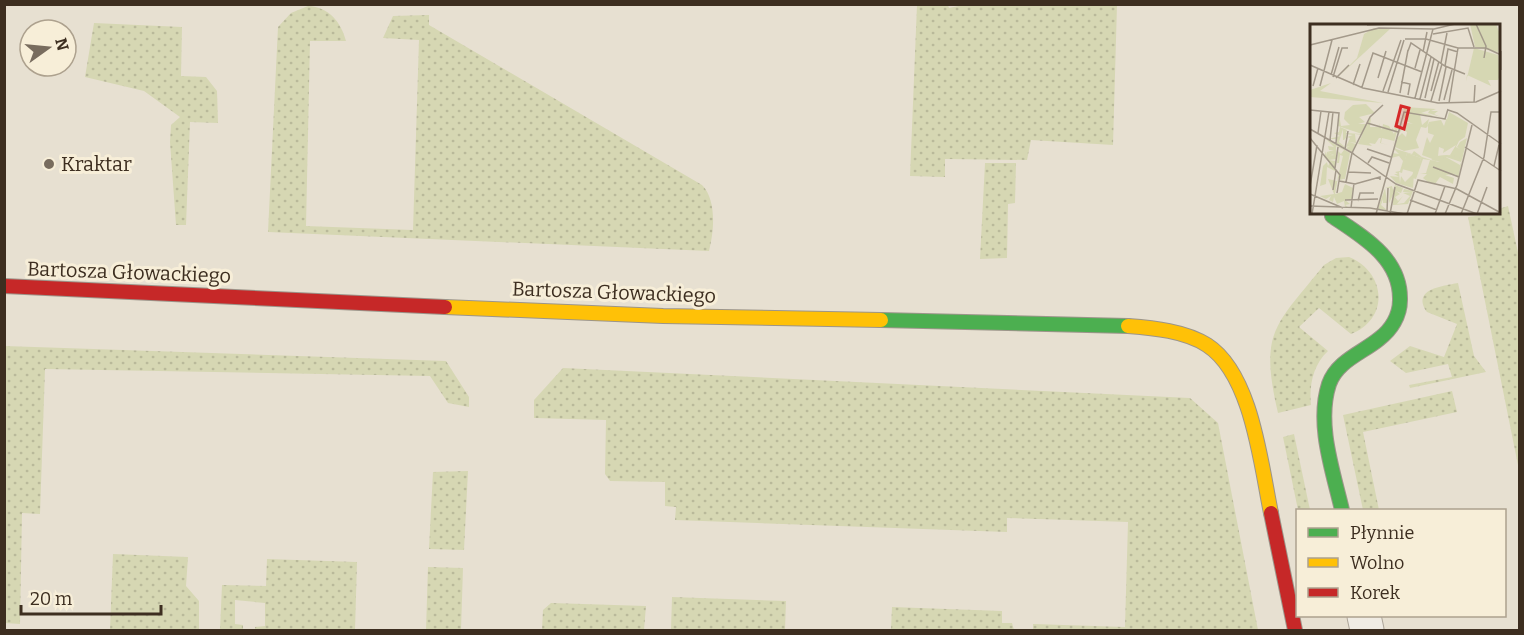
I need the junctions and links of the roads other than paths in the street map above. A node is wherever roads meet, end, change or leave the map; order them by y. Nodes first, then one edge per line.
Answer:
1 (1332, 216) dead end
2 (4, 286) edge
3 (1342, 509) edge
4 (1295, 630) edge

1 - 3 street
2 - 4 street, Bartosza Głowackiego

